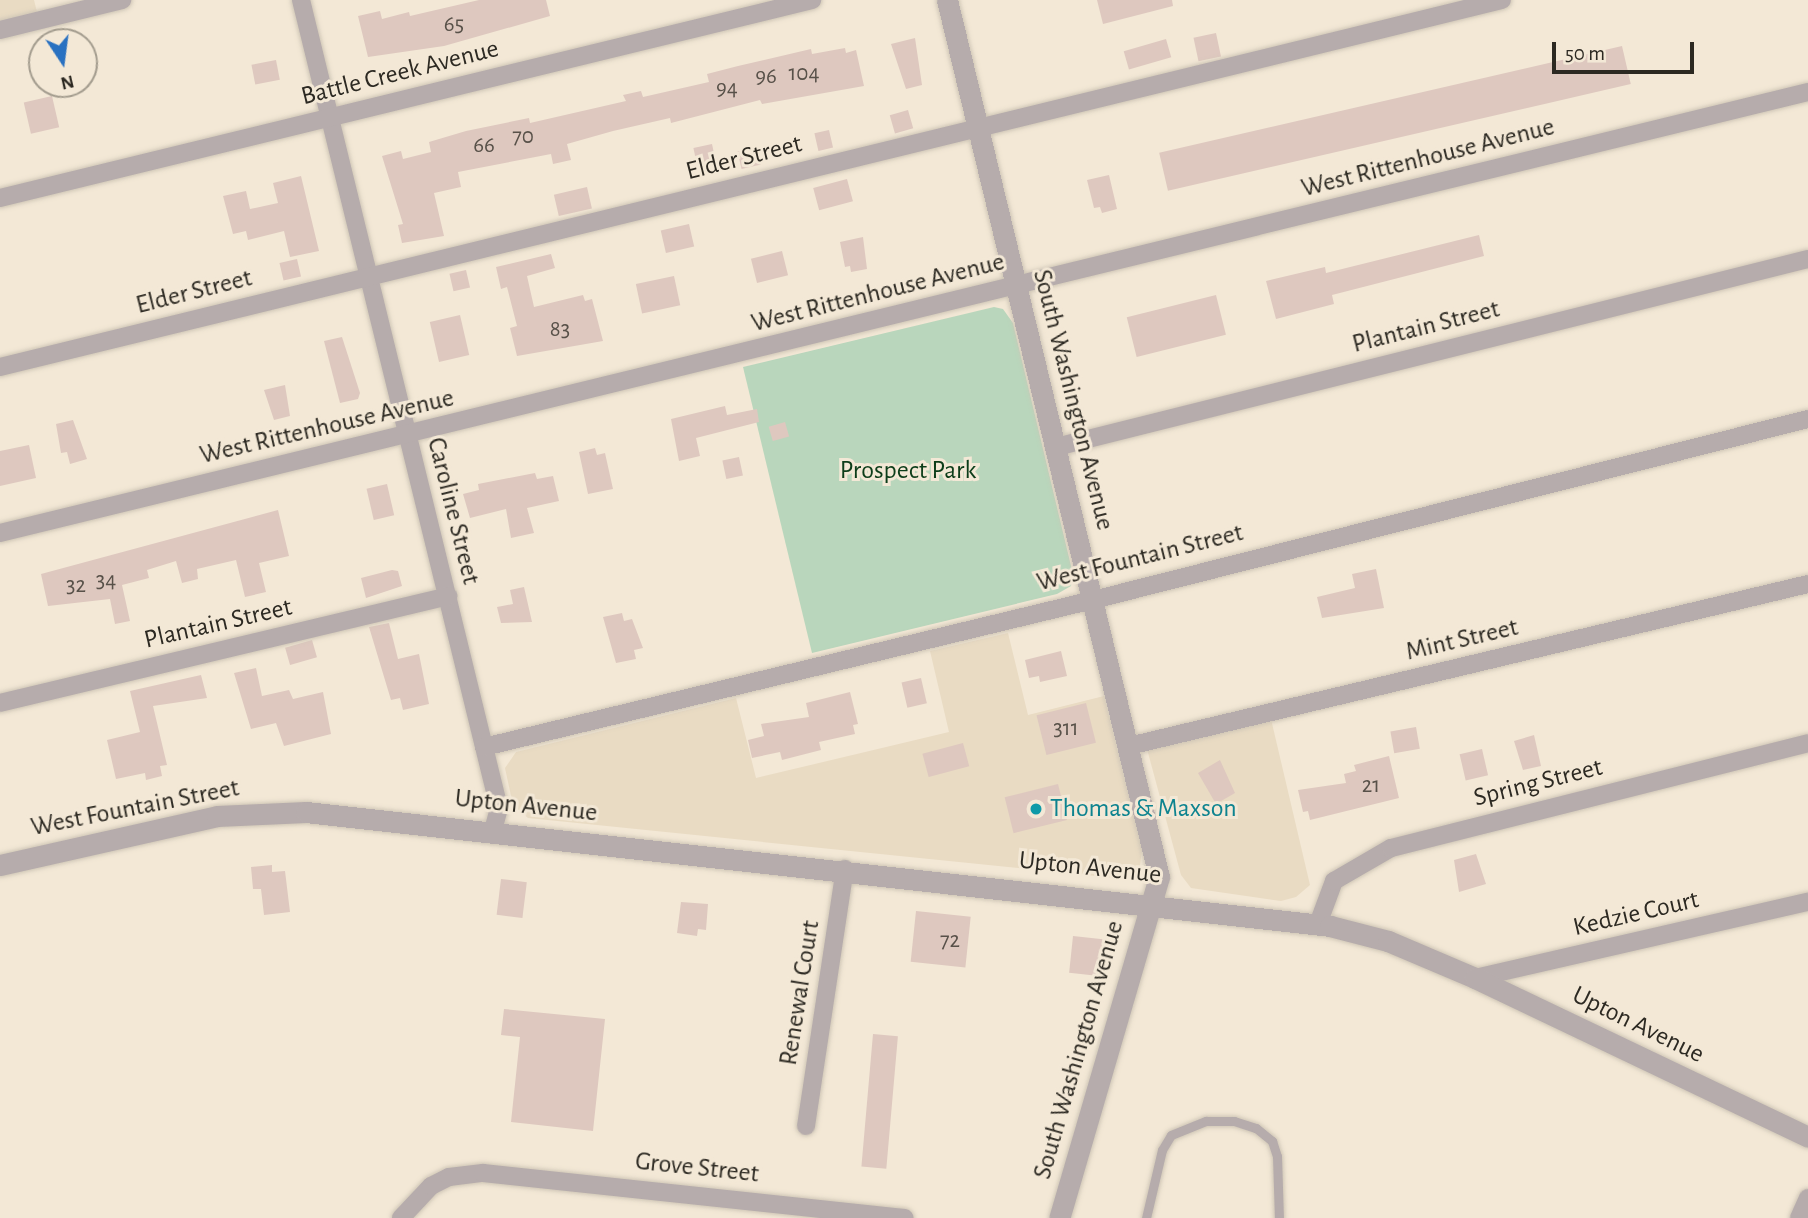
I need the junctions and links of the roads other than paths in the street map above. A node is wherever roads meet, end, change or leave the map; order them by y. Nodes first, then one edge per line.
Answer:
1 (122, 0) edge
2 (301, 0) edge
3 (812, 0) edge
4 (947, 0) edge
5 (1502, 0) edge
6 (0, 30) edge
7 (1808, 92) edge
8 (330, 117) junction
9 (978, 126) junction
10 (0, 198) edge
11 (1808, 259) edge
12 (369, 277) junction
13 (1017, 286) junction
14 (0, 367) edge
15 (1808, 419) edge
16 (408, 435) junction
17 (1056, 447) junction
18 (0, 533) edge
19 (1808, 584) edge
20 (447, 596) junction
21 (1093, 600) junction
22 (0, 703) edge
23 (1808, 743) edge
24 (484, 747) junction
25 (1129, 747) junction
26 (323, 813) joint
27 (493, 830) junction
28 (0, 865) edge
29 (845, 869) junction
30 (1808, 902) edge
31 (1152, 903) junction
32 (1318, 924) junction
33 (1475, 978) junction
34 (806, 1126) dead end
35 (1808, 1137) edge
36 (1808, 1198) edge
37 (401, 1218) edge
38 (905, 1218) edge
39 (1059, 1218) edge
40 (1146, 1218) edge
41 (1279, 1218) edge
42 (1799, 1218) edge

1 - 6 street
2 - 8 street, Caroline Street
3 - 8 street, Battle Creek Avenue
4 - 9 street, South Washington Avenue
5 - 9 street, Elder Street
7 - 13 street, West Rittenhouse Avenue
8 - 10 street, Battle Creek Avenue
8 - 12 street, Caroline Street
9 - 12 street, Elder Street
9 - 13 street, South Washington Avenue
11 - 17 street, Plantain Street
12 - 14 street, Elder Street
12 - 16 street, Caroline Street
13 - 16 street, West Rittenhouse Avenue
13 - 17 street, South Washington Avenue
15 - 21 street, West Fountain Street
16 - 18 street, West Rittenhouse Avenue
16 - 20 street, Caroline Street
17 - 21 street, South Washington Avenue
19 - 25 street, Mint Street
20 - 22 street, Plantain Street
20 - 24 street, Caroline Street
21 - 24 street, West Fountain Street
21 - 25 street, South Washington Avenue
23 - 32 street, Spring Street
24 - 27 street, Caroline Street
25 - 31 street, South Washington Avenue
26 - 27 street, Upton Avenue
26 - 28 street, West Fountain Street
27 - 29 street, Upton Avenue
29 - 31 street, Upton Avenue
29 - 34 street, Renewal Court
30 - 33 street, Kedzie Court
31 - 32 street, Upton Avenue
31 - 39 street, South Washington Avenue
32 - 33 street, Upton Avenue
33 - 35 street, Upton Avenue
36 - 42 street
37 - 38 street, Grove Street
40 - 41 lane

